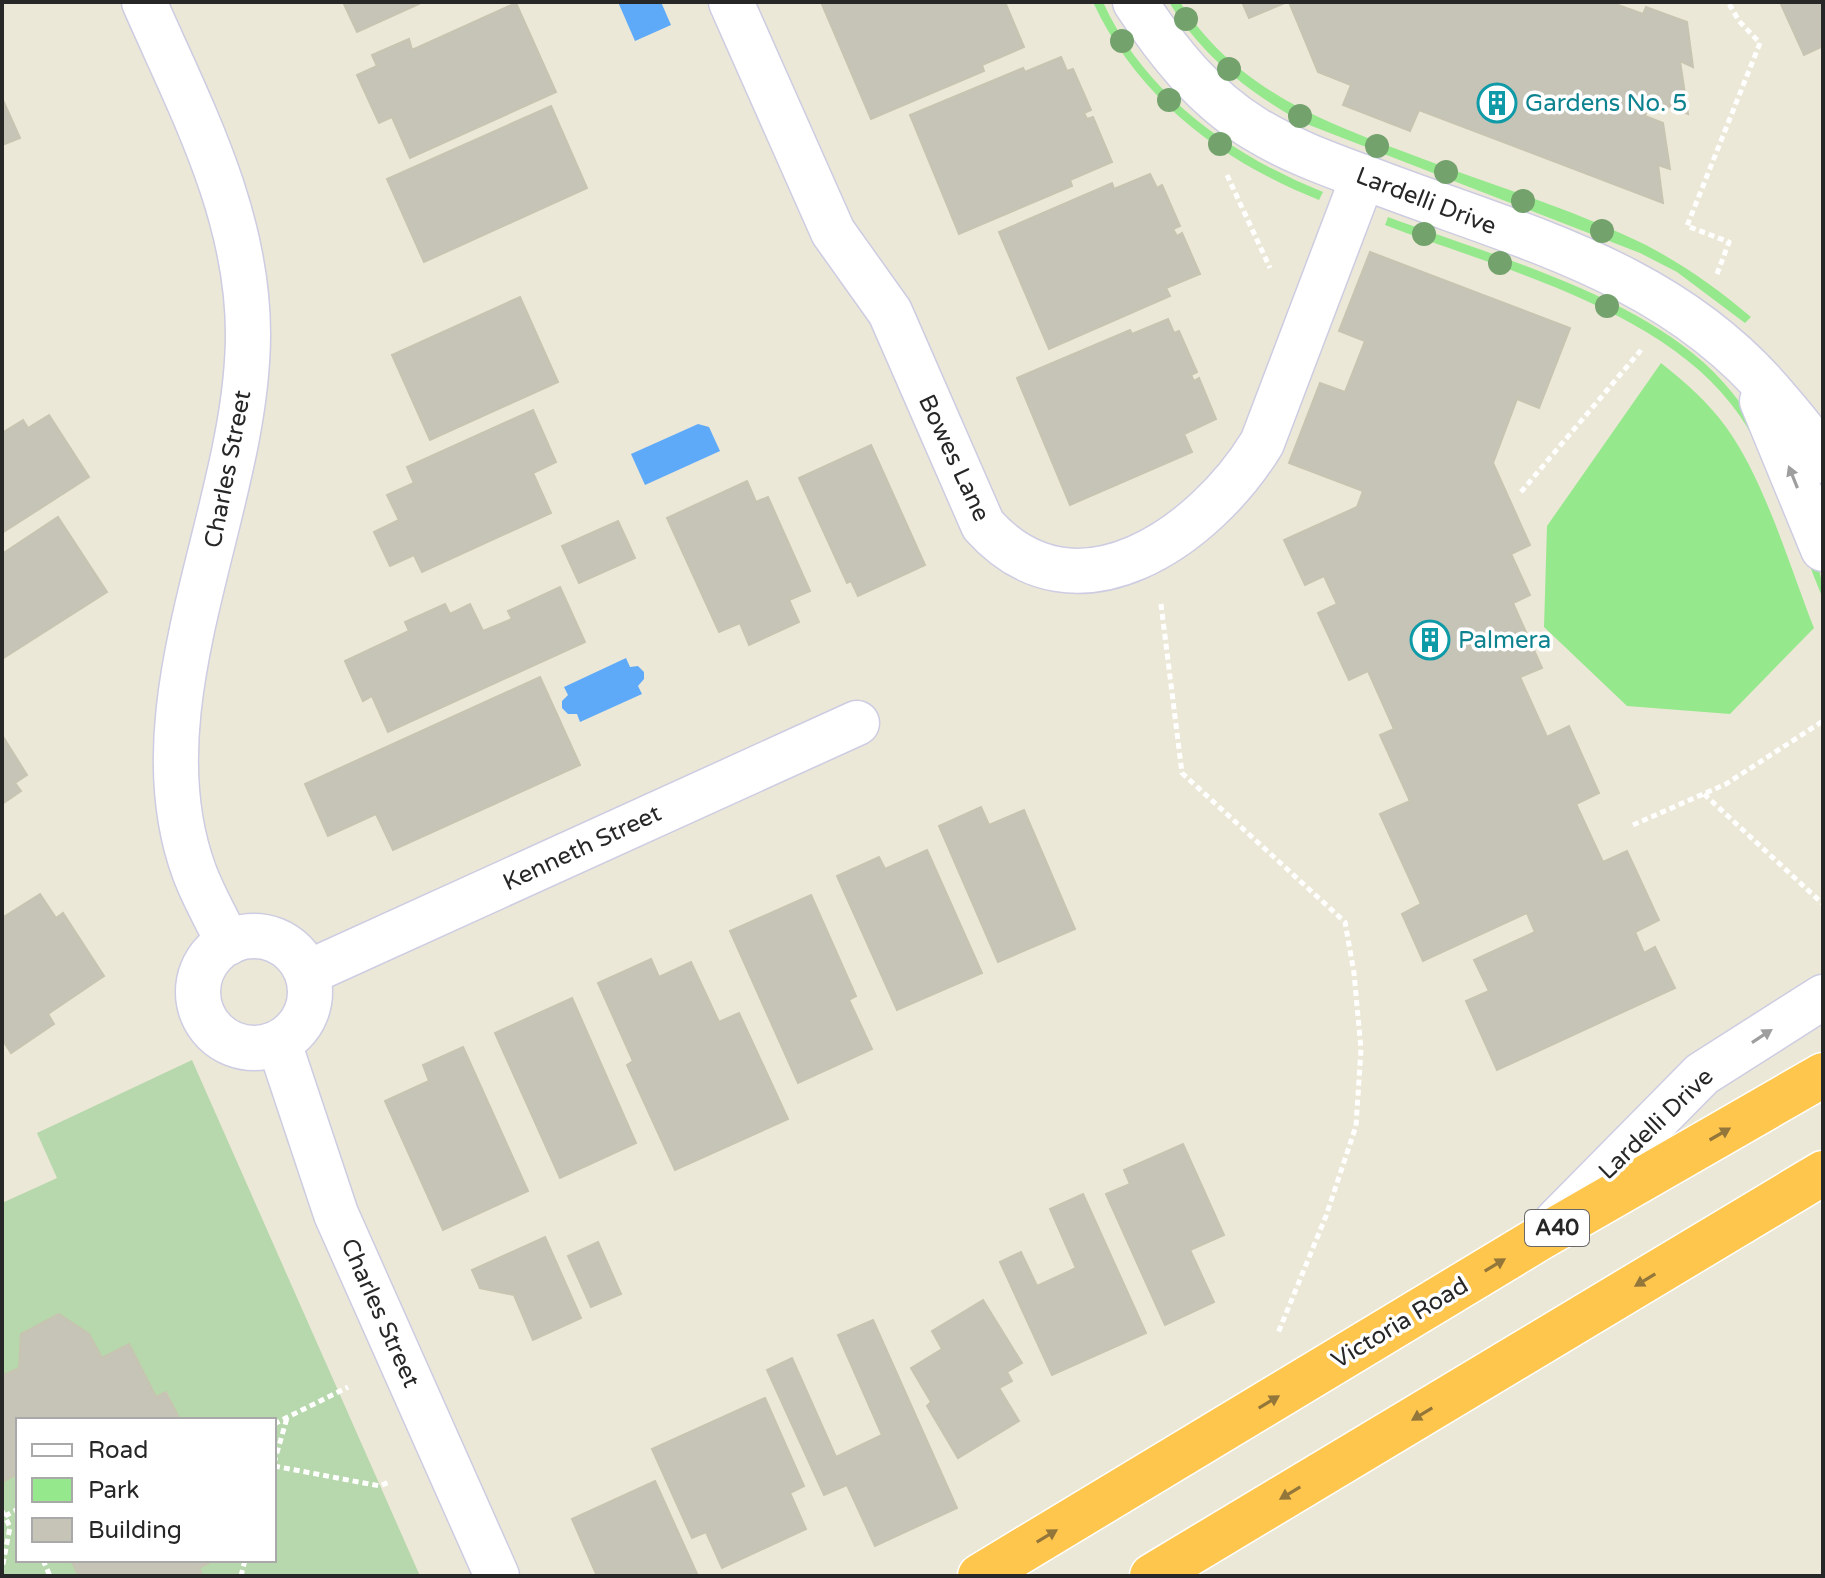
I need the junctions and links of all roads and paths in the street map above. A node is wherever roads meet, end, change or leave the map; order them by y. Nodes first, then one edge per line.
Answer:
1 (144, 2) edge
2 (731, 2) edge
3 (1135, 2) edge
4 (1728, 2) edge
5 (1220, 161) dead end
6 (1363, 177) junction
7 (1271, 270) dead end
8 (1715, 279) dead end
9 (1647, 344) dead end
10 (1746, 362) junction
11 (1823, 461) edge
12 (1521, 492) dead end
13 (1154, 549) junction
14 (1823, 549) edge
15 (1823, 721) edge
16 (857, 723) dead end
17 (1704, 794) junction
18 (1633, 825) dead end
19 (1823, 904) edge
20 (228, 943) junction
21 (307, 973) junction
22 (1823, 997) edge
23 (279, 1043) junction
24 (1823, 1075) edge
25 (1823, 1173) edge
26 (1540, 1238) junction
27 (1275, 1342) dead end
28 (348, 1387) dead end
29 (287, 1418) junction
30 (276, 1423) edge
31 (276, 1458) edge
32 (276, 1465) edge
33 (391, 1481) dead end
34 (3, 1514) edge
35 (2, 1569) edge
36 (497, 1576) edge
37 (980, 1576) edge
38 (1152, 1576) edge

1 - 20 street, Charles Street
2 - 13 street, Bowes Lane
3 - 6 street, Lardelli Drive
4 - 8 path
5 - 7 path
6 - 10 street, Lardelli Drive
6 - 13 street, Bowes Lane
9 - 12 path
10 - 11 street, Lardelli Drive
14 -> 10 street, Lardelli Drive
13 - 27 path
15 - 17 path
16 - 21 street, Kenneth Street
17 - 18 path
17 - 19 path
20 - 21 street
20 - 23 street
21 - 23 street
26 -> 22 street, Lardelli Drive
23 - 36 street, Charles Street
26 -> 24 highway, Victoria Road / A40
25 -> 38 highway
37 -> 26 highway, Victoria Road / A40
28 - 29 path
29 - 30 path
29 - 31 path
32 - 33 path
34 - 35 path

